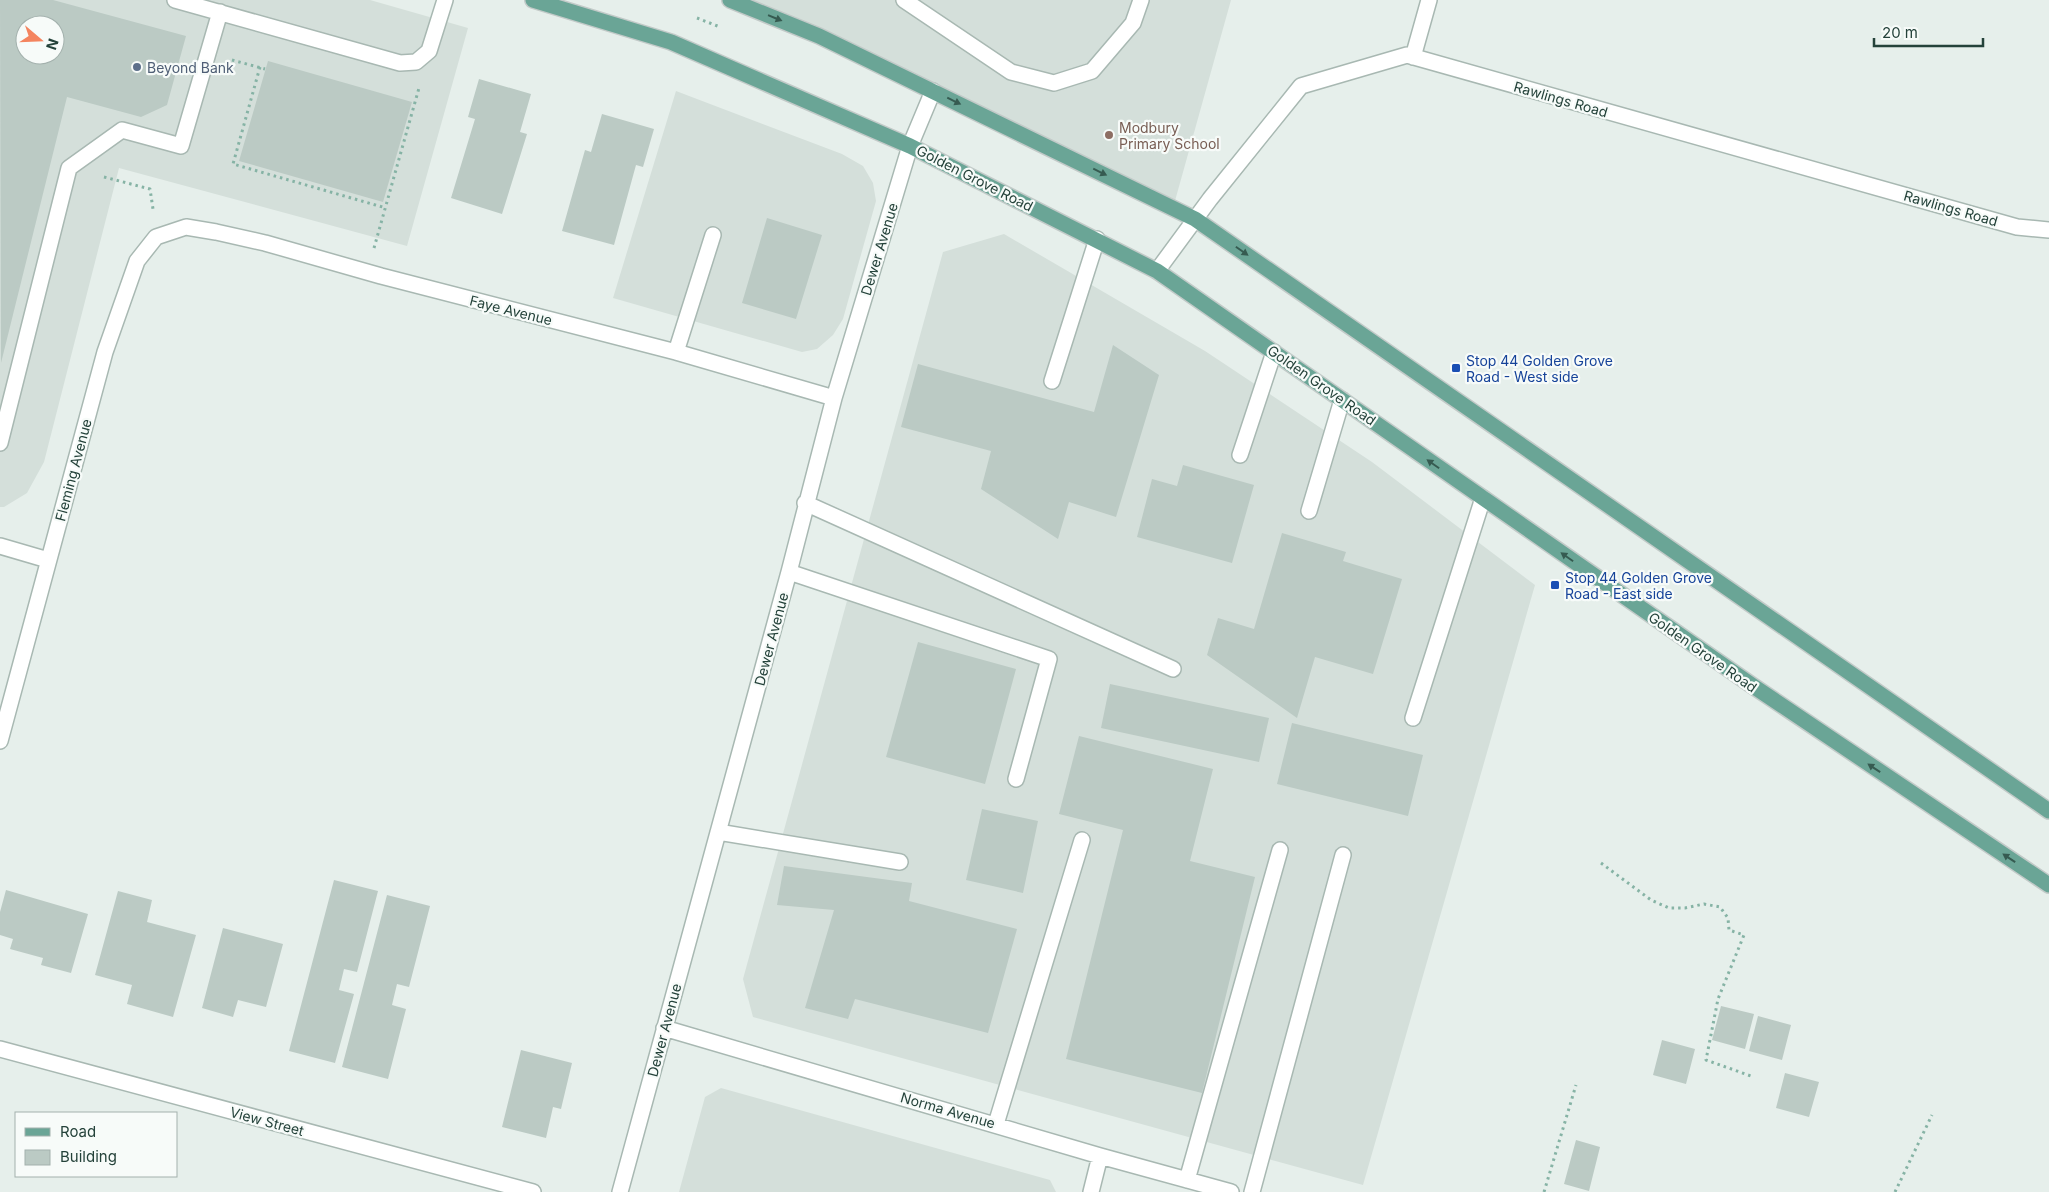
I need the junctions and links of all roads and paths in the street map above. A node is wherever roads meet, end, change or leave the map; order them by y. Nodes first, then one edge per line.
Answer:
1 (175, 0) edge
2 (445, 0) edge
3 (533, 0) edge
4 (730, 0) edge
5 (904, 0) edge
6 (1141, 0) edge
7 (1429, 0) edge
8 (195, 3) edge
9 (220, 12) junction
10 (697, 18) dead end
11 (722, 28) dead end
12 (429, 51) junction
13 (1413, 57) junction
14 (260, 67) dead end
15 (933, 91) junction
16 (910, 146) junction
17 (70, 168) junction
18 (386, 208) junction
19 (1195, 219) junction
20 (2049, 230) edge
21 (713, 235) dead end
22 (156, 237) junction
23 (1097, 239) junction
24 (1158, 271) junction
25 (367, 272) junction
26 (676, 352) junction
27 (1274, 352) junction
28 (1052, 381) dead end
29 (834, 398) junction
30 (1342, 400) junction
31 (0, 443) edge
32 (1240, 455) dead end
33 (1483, 498) junction
34 (805, 503) junction
35 (1309, 511) dead end
36 (0, 546) edge
37 (48, 560) junction
38 (789, 572) junction
39 (1173, 670) dead end
40 (1413, 718) dead end
41 (0, 741) edge
42 (1016, 779) dead end
43 (2049, 811) edge
44 (718, 832) junction
45 (1082, 840) dead end
46 (1280, 850) dead end
47 (1343, 855) dead end
48 (900, 862) dead end
49 (1601, 863) dead end
50 (2049, 885) edge
51 (664, 1028) junction
52 (0, 1049) edge
53 (1751, 1076) dead end
54 (1576, 1085) dead end
55 (1932, 1114) dead end
56 (996, 1124) junction
57 (1100, 1156) junction
58 (1187, 1180) junction
59 (533, 1192) edge
60 (620, 1192) edge
61 (1090, 1192) edge
62 (1231, 1192) edge
63 (1252, 1192) edge
64 (1544, 1192) edge
65 (1895, 1192) edge

1 - 8 street
2 - 12 street
3 - 16 main road, Golden Grove Road
4 -> 15 main road
5 - 6 street
7 - 13 street
8 - 9 street
9 - 12 street
9 - 17 street
10 - 11 path
12 - 18 path
13 - 19 street, Rawlings Road
13 - 20 street, Rawlings Road
14 - 18 path
15 - 16 street, Dewer Avenue
15 -> 19 main road
16 - 23 main road, Golden Grove Road
16 - 29 street, Dewer Avenue
17 - 22 path
17 - 31 street
18 - 25 path
19 - 24 street, Rawlings Road
19 -> 43 main road
21 - 26 street
22 - 25 street, Faye Avenue
22 - 37 street, Fleming Avenue
23 - 24 main road, Golden Grove Road
23 - 28 street
24 - 27 main road, Golden Grove Road
25 - 26 street, Faye Avenue
26 - 29 street, Faye Avenue
27 - 30 main road, Golden Grove Road
27 - 32 street
29 - 34 street, Dewer Avenue
33 -> 30 main road, Golden Grove Road
30 - 35 street
33 - 40 street
50 -> 33 main road, Golden Grove Road
34 - 38 street, Dewer Avenue
34 - 39 street
36 - 37 street
37 - 41 street, Fleming Avenue
38 - 42 street
38 - 44 street, Dewer Avenue
44 - 48 street
44 - 51 street, Dewer Avenue
45 - 56 street
46 - 58 street
47 - 63 street
49 - 53 path
51 - 56 street, Norma Avenue
51 - 60 street, Dewer Avenue
52 - 59 street, View Street
54 - 64 path
55 - 65 path
56 - 57 street, Norma Avenue
57 - 58 street, Norma Avenue
57 - 61 street
58 - 62 street, Norma Avenue

